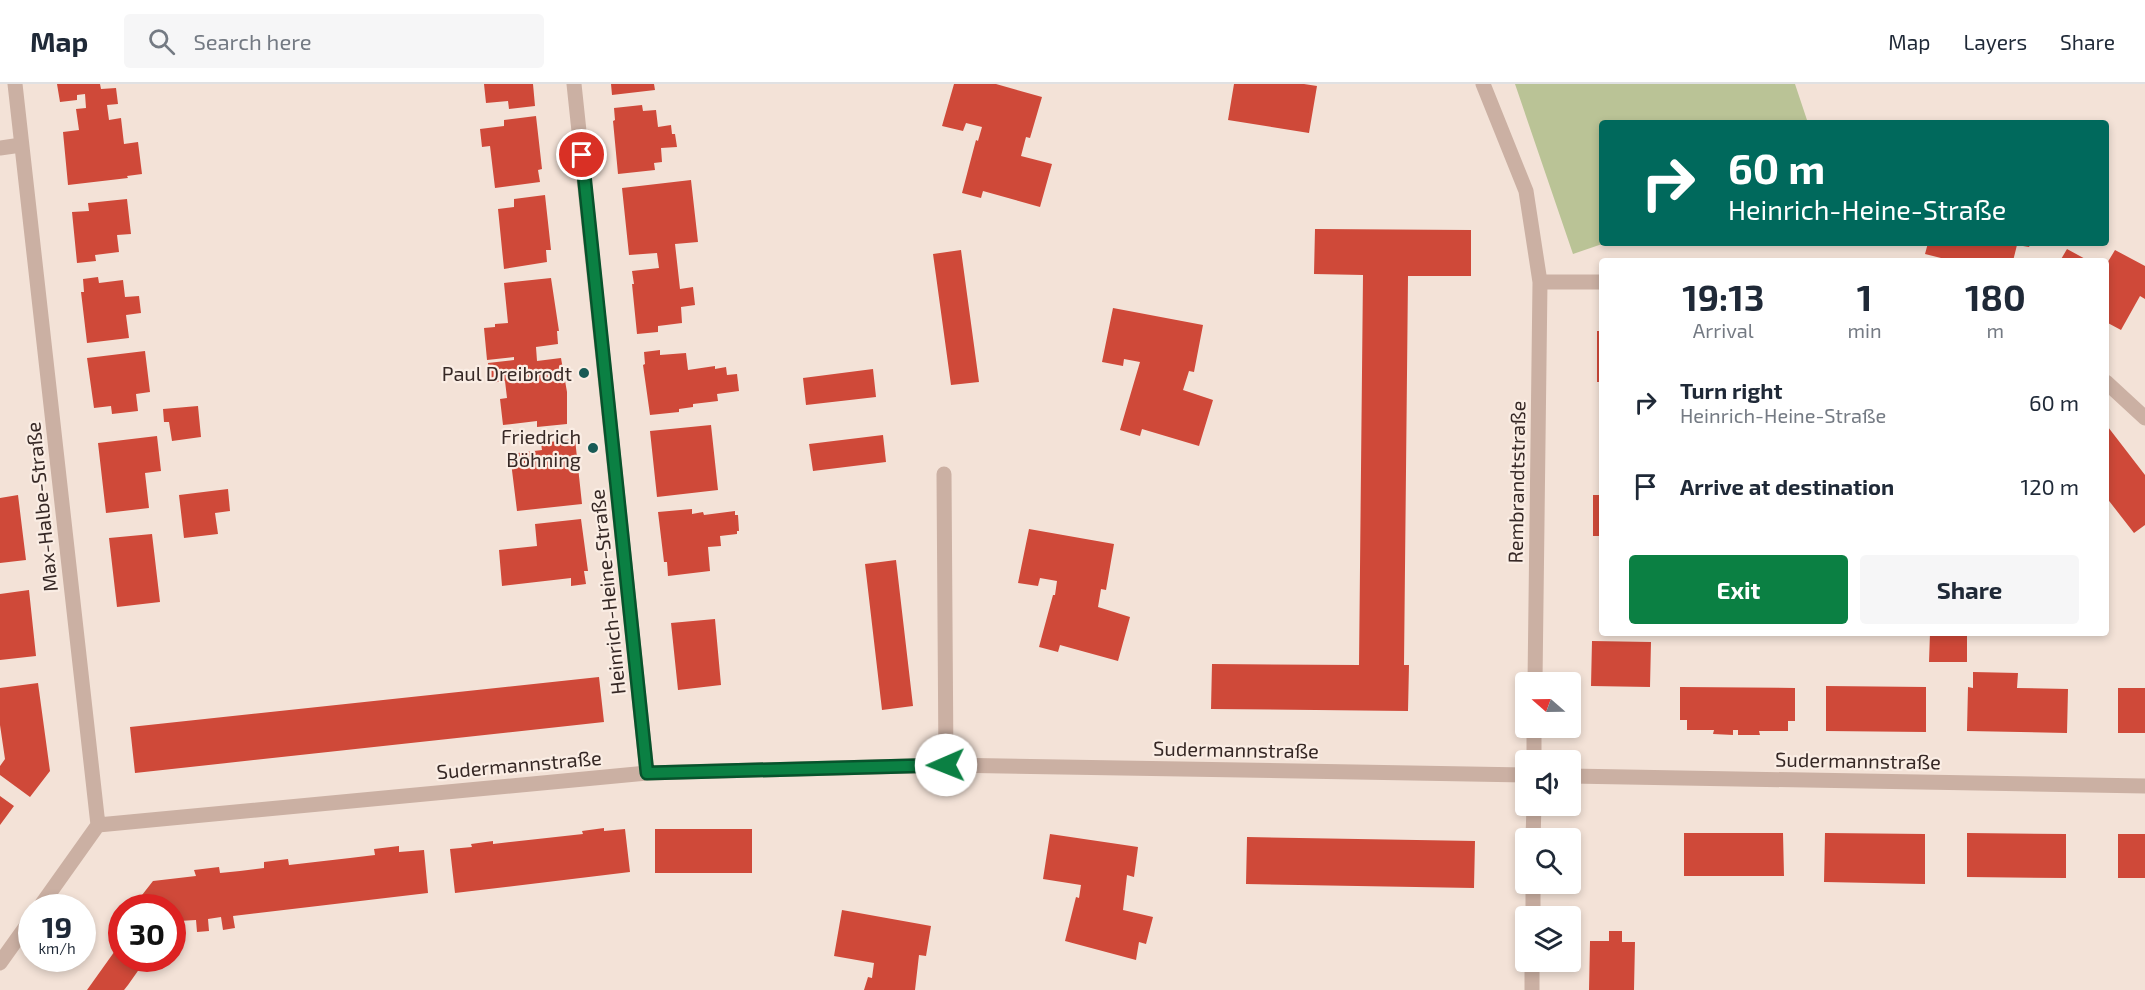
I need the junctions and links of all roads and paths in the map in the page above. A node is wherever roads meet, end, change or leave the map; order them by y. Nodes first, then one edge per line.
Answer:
1 (15, 84) edge
2 (574, 84) edge
3 (1483, 84) edge
4 (21, 145) junction
5 (0, 148) edge
6 (1540, 282) junction
7 (1599, 282) edge
8 (2109, 385) edge
9 (2145, 418) edge
10 (944, 474) dead end
11 (1535, 672) edge
12 (946, 765) junction
13 (647, 773) junction
14 (1515, 775) edge
15 (1581, 776) edge
16 (2145, 786) edge
17 (98, 825) junction
18 (49, 894) edge
19 (18, 938) edge
20 (0, 963) edge
21 (1532, 972) edge
22 (1532, 990) edge

1 - 4 street, Max-Halbe-Straße
2 - 13 street, Heinrich-Heine-Straße
3 - 6 street, Rembrandtstraße
4 - 5 street
4 - 17 street, Max-Halbe-Straße
6 - 7 street
6 - 11 street, Rembrandtstraße
8 - 9 street
10 - 12 street
12 - 13 street, Sudermannstraße
12 - 14 street, Sudermannstraße
13 - 17 street, Sudermannstraße
15 - 16 street, Sudermannstraße
17 - 18 street
19 - 20 street
21 - 22 street

